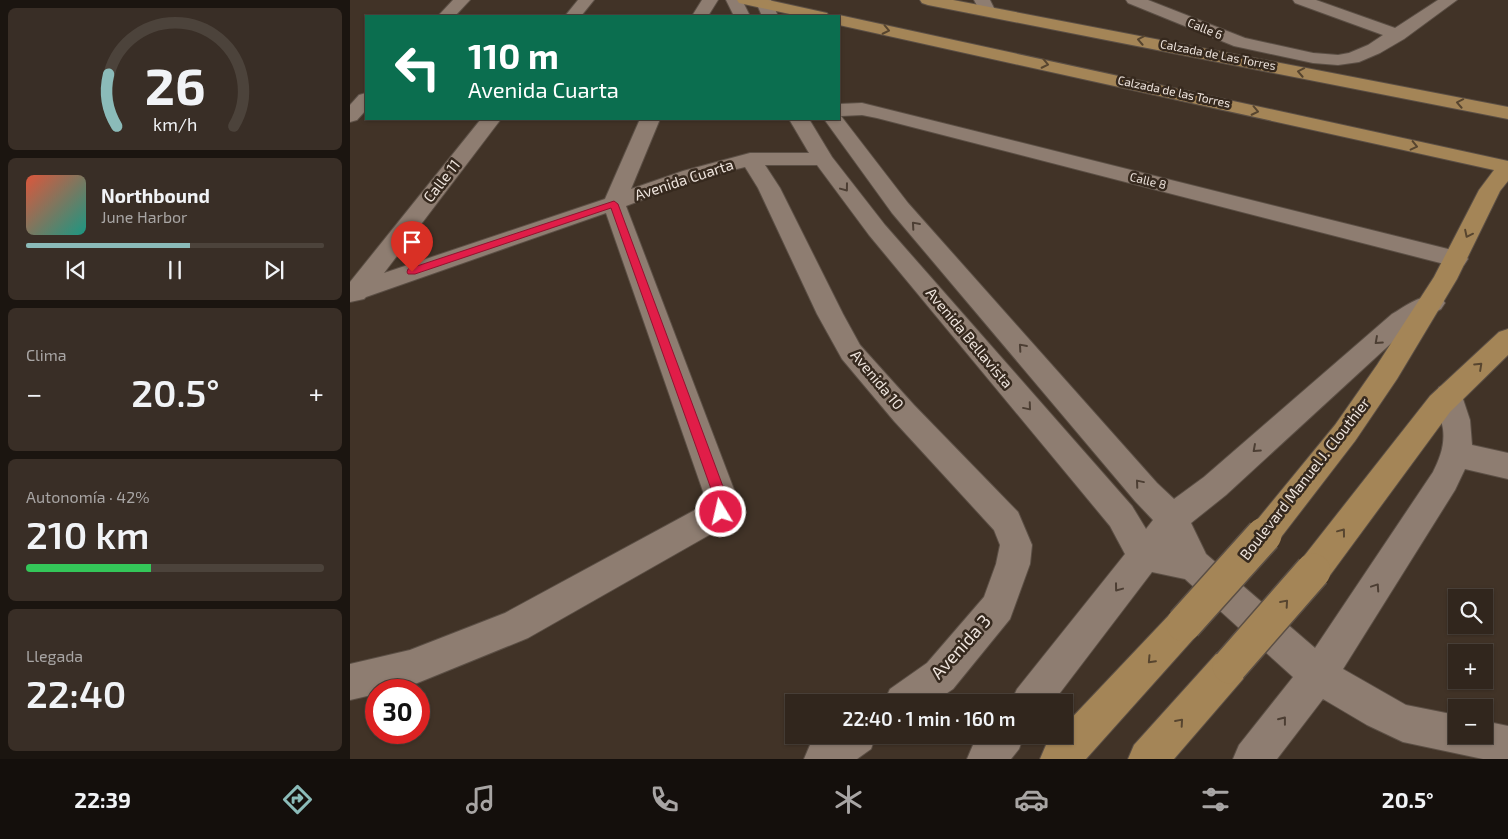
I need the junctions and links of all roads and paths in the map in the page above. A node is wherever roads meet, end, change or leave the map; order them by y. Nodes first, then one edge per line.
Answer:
1 (462, 0) edge
2 (586, 0) edge
3 (710, 0) edge
4 (734, 0) edge
5 (745, 0) edge
6 (928, 0) edge
7 (1134, 0) edge
8 (1301, 0) edge
9 (1449, 0) edge
10 (985, 6) edge
11 (765, 7) edge
12 (447, 15) edge
13 (574, 15) edge
14 (701, 15) edge
15 (742, 15) edge
16 (815, 15) edge
17 (840, 20) edge
18 (1398, 35) junction
19 (350, 88) edge
20 (365, 89) edge
21 (365, 100) edge
22 (840, 110) edge
23 (1508, 113) edge
24 (350, 116) edge
25 (490, 120) edge
26 (650, 120) edge
27 (800, 120) edge
28 (835, 120) edge
29 (750, 159) junction
30 (823, 159) junction
31 (1508, 167) edge
32 (614, 204) junction
33 (1456, 259) junction
34 (352, 294) edge
35 (1432, 303) junction
36 (1508, 339) edge
37 (1449, 395) junction
38 (1456, 454) junction
39 (1508, 466) edge
40 (1173, 519) junction
41 (1143, 555) junction
42 (1194, 565) junction
43 (1007, 582) joint
44 (1318, 675) junction
45 (350, 682) edge
46 (914, 694) edge
47 (1036, 694) edge
48 (845, 744) edge
49 (998, 744) edge
50 (1508, 745) edge
51 (824, 759) edge
52 (987, 759) edge
53 (1060, 759) edge
54 (1148, 759) edge
55 (1253, 759) edge

1 - 12 street
2 - 13 street
3 - 14 street
4 - 15 street
5 - 11 main road
6 - 10 main road, Calzada de Las Torres
7 - 18 street, Calle 6
8 - 18 street
9 - 18 street, Calle 6
23 -> 10 main road, Calzada de Las Torres
11 - 16 main road
17 -> 31 main road, Calzada de las Torres
19 - 20 street
21 - 24 street
22 - 33 street, Calle 8
25 - 34 street, Calle 11
26 - 32 street
27 - 30 street, Avenida Bellavista
40 -> 28 street
29 - 30 street, Avenida Cuarta
29 - 32 street, Avenida Cuarta
29 - 43 street, Avenida 10
30 -> 41 street, Avenida Bellavista
31 -> 33 main road, Boulevard Manuel J. Clouthier
32 - 34 street, Avenida Cuarta
32 - 45 street
33 - 35 main road, Boulevard Manuel J. Clouthier
35 -> 40 street
35 -> 53 main road, Boulevard Manuel J. Clouthier, bridge
37 -> 36 main road
37 - 38 street
54 -> 37 main road, bridge
38 - 39 street
44 -> 38 street
40 - 41 street
40 - 42 street
41 - 42 street
41 -> 47 street
42 - 44 street
43 - 46 street, Avenida 3
44 - 50 street
55 -> 44 street
48 - 51 street
49 - 52 street

